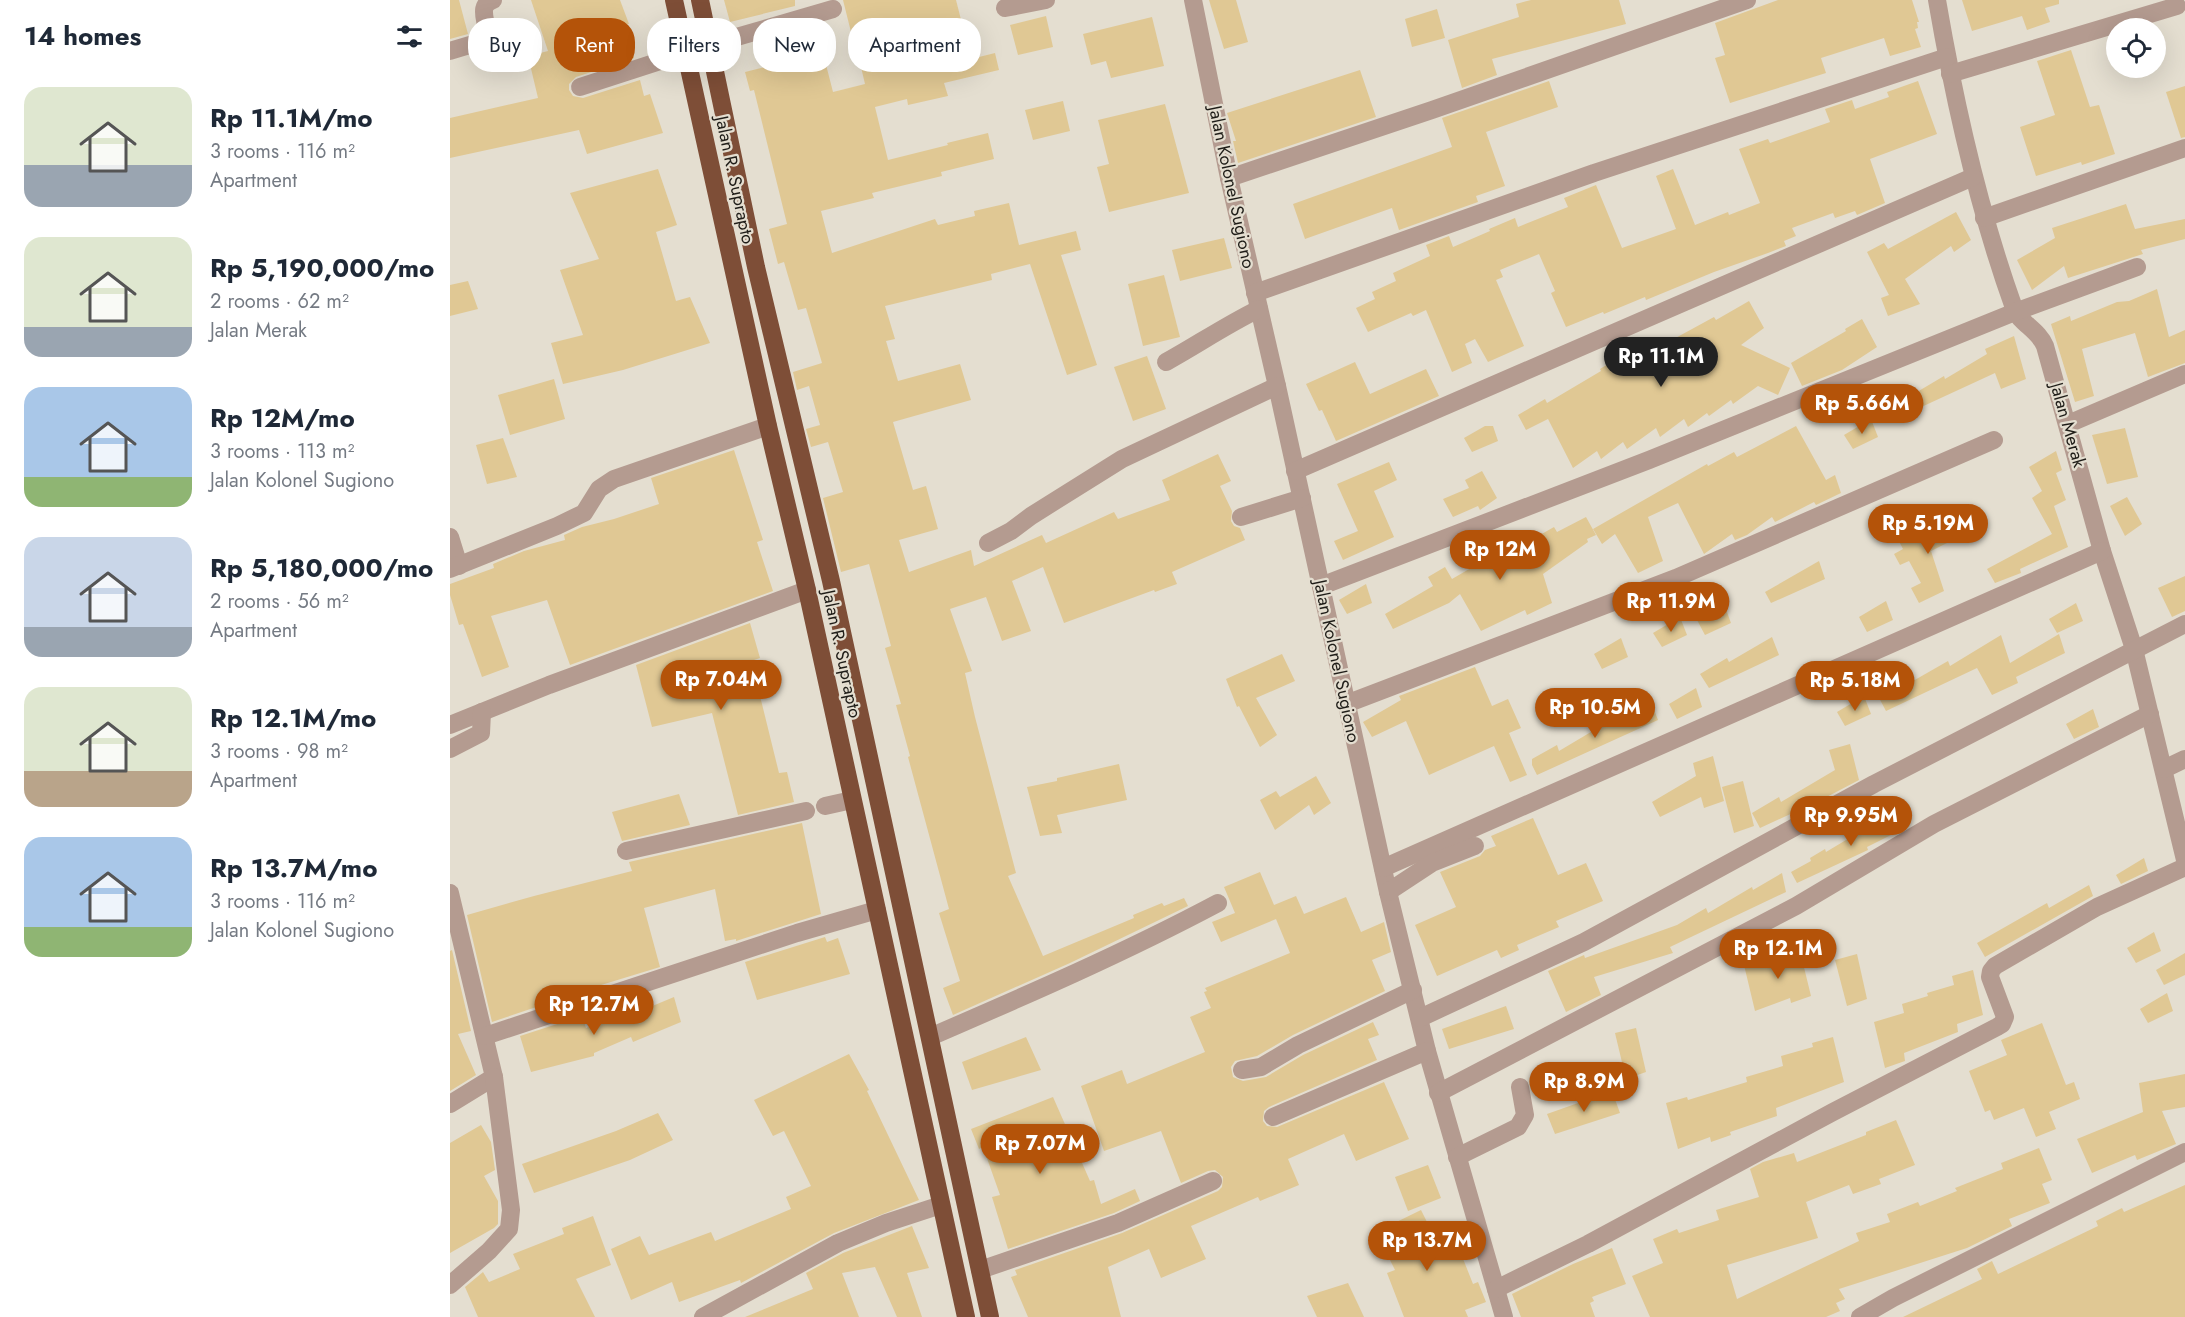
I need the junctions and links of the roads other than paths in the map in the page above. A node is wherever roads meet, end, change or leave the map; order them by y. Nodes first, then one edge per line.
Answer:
1 (493, 0) edge
2 (674, 0) edge
3 (700, 0) edge
4 (1046, 0) edge
5 (1193, 0) edge
6 (1746, 0) edge
7 (1937, 0) edge
8 (2177, 6) dead end
9 (1005, 8) dead end
10 (833, 9) dead end
11 (678, 18) edge
12 (704, 18) edge
13 (741, 36) edge
14 (450, 51) edge
15 (647, 65) edge
16 (1948, 66) junction
17 (689, 72) edge
18 (716, 72) edge
19 (580, 87) dead end
20 (2185, 148) edge
21 (1973, 177) junction
22 (1229, 178) junction
23 (1984, 218) junction
24 (2137, 267) dead end
25 (1257, 301) junction
26 (2015, 312) junction
27 (1166, 362) dead end
28 (2185, 374) edge
29 (1277, 386) junction
30 (2068, 424) junction
31 (768, 426) junction
32 (1994, 440) dead end
33 (1296, 471) junction
34 (1302, 498) junction
35 (1241, 517) dead end
36 (450, 537) edge
37 (988, 543) dead end
38 (2102, 551) junction
39 (454, 567) edge
40 (1322, 586) junction
41 (807, 590) junction
42 (2185, 624) edge
43 (2134, 649) junction
44 (1346, 704) junction
45 (482, 712) junction
46 (2150, 714) junction
47 (450, 725) edge
48 (450, 749) edge
49 (2185, 759) edge
50 (2164, 769) junction
51 (852, 800) junction
52 (825, 806) dead end
53 (806, 811) dead end
54 (1474, 846) dead end
55 (626, 851) dead end
56 (890, 853) junction
57 (866, 858) junction
58 (2185, 860) edge
59 (2185, 867) edge
60 (1383, 868) junction
61 (1388, 892) junction
62 (450, 893) edge
63 (1218, 903) dead end
64 (877, 910) junction
65 (1413, 990) junction
66 (1420, 1018) junction
67 (485, 1036) junction
68 (930, 1037) junction
69 (1427, 1051) junction
70 (1242, 1070) dead end
71 (494, 1077) junction
72 (1520, 1087) dead end
73 (1438, 1093) junction
74 (450, 1104) edge
75 (1273, 1117) dead end
76 (2185, 1152) edge
77 (1457, 1157) junction
78 (1214, 1181) dead end
79 (941, 1205) junction
80 (980, 1270) junction
81 (450, 1285) edge
82 (1496, 1289) junction
83 (703, 1317) edge
84 (966, 1317) edge
85 (990, 1317) edge
86 (1504, 1317) edge
87 (1860, 1317) edge

1 - 14 street
2 - 11 highway, Jalan R. Suprapto
3 - 12 highway, Jalan R. Suprapto
4 - 9 street
5 - 22 street, Jalan Kolonel Sugiono
6 - 22 street
7 - 16 street, Jalan Merak
8 - 16 street
10 - 13 street
15 - 19 street
16 - 21 street, Jalan Merak
16 - 25 street
17 - 31 highway, Jalan R. Suprapto
18 - 56 highway, Jalan R. Suprapto
20 - 23 street
21 - 23 street, Jalan Merak
21 - 33 street
22 - 25 street, Jalan Kolonel Sugiono
23 - 26 street, Jalan Merak
24 - 26 street
25 - 27 street
25 - 29 street, Jalan Kolonel Sugiono
26 - 30 street, Jalan Merak
26 - 40 street
28 - 30 street
29 - 33 street, Jalan Kolonel Sugiono
29 - 37 street
30 - 38 street, Jalan Merak
31 - 39 street
31 - 41 highway, Jalan R. Suprapto
32 - 44 street
33 - 34 street, Jalan Kolonel Sugiono
34 - 35 street
34 - 40 street, Jalan Kolonel Sugiono
36 - 39 street
38 - 43 street, Jalan Merak
38 - 60 street
40 - 44 street, Jalan Kolonel Sugiono
41 - 45 street
41 - 51 highway, Jalan R. Suprapto
42 - 43 street
43 - 46 street, Jalan Merak
43 - 66 street
44 - 60 street, Jalan Kolonel Sugiono
45 - 47 street
45 - 48 street
46 - 50 street, Jalan Merak
46 - 73 street
49 - 50 street
50 - 58 street, Jalan Merak
51 - 52 street
51 - 57 highway, Jalan R. Suprapto
53 - 55 street
54 - 61 street
56 - 57 highway
56 - 68 highway, Jalan R. Suprapto
57 - 64 highway, Jalan R. Suprapto
59 - 82 street
60 - 61 street, Jalan Kolonel Sugiono
61 - 65 street, Jalan Kolonel Sugiono
62 - 67 street
63 - 68 street
64 - 67 street
64 - 79 highway, Jalan R. Suprapto
65 - 66 street, Jalan Kolonel Sugiono
65 - 70 street
66 - 69 street, Jalan Kolonel Sugiono
67 - 71 street
68 - 80 highway, Jalan R. Suprapto
69 - 73 street, Jalan Kolonel Sugiono
69 - 75 street
71 - 74 street
71 - 81 street
72 - 77 street
73 - 77 street, Jalan Kolonel Sugiono
76 - 87 street
77 - 82 street, Jalan Kolonel Sugiono
78 - 80 street
79 - 83 street
79 - 84 highway, Jalan R. Suprapto
80 - 85 highway, Jalan R. Suprapto
82 - 86 street, Jalan Kolonel Sugiono

